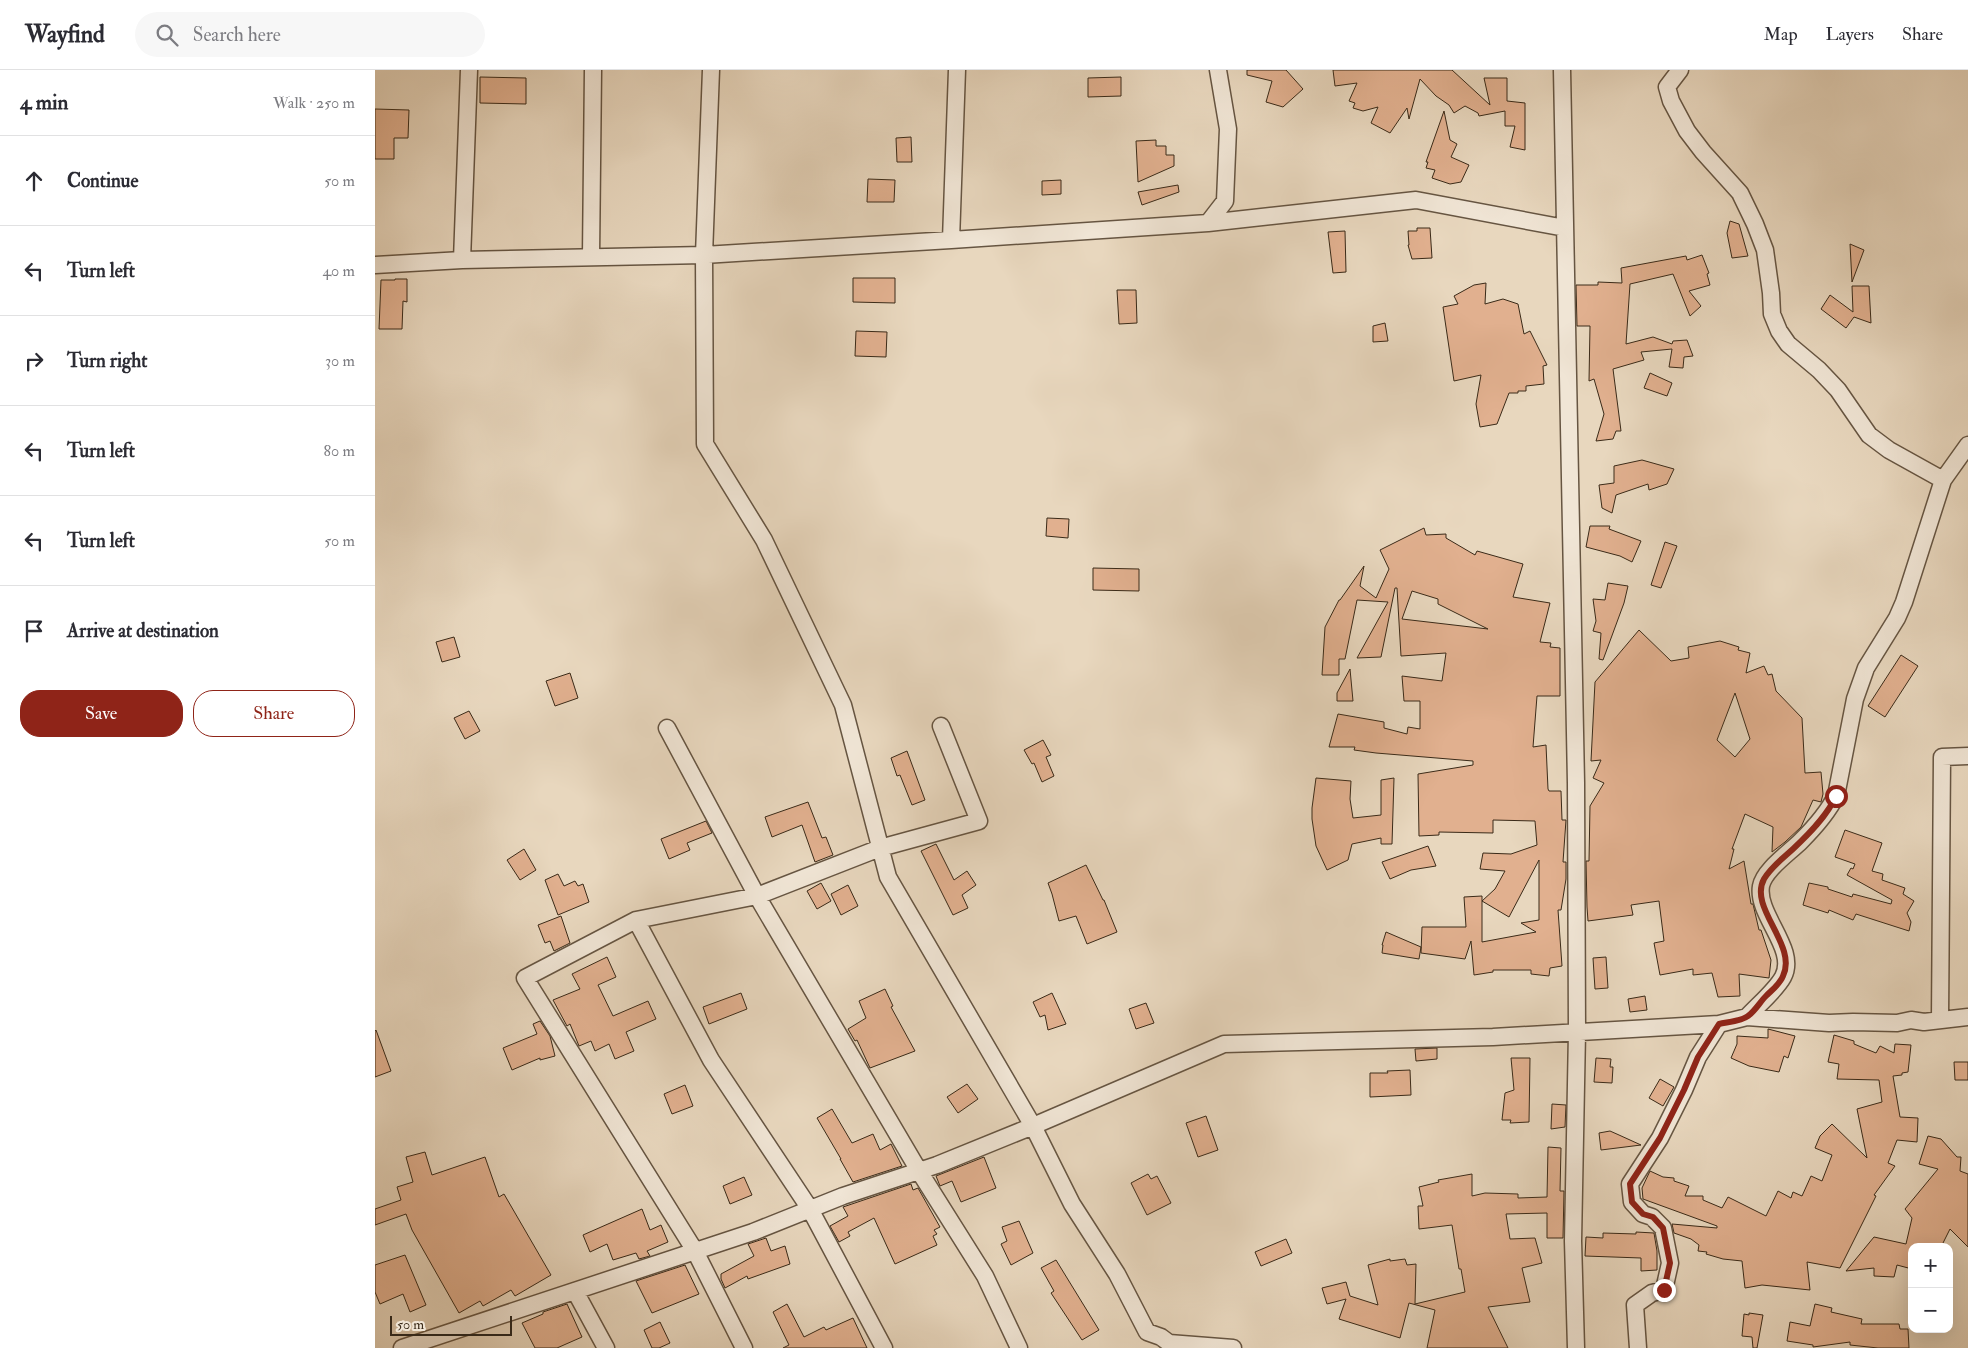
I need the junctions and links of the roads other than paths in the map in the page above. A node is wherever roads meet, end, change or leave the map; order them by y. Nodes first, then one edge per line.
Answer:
1 (469, 70) edge
2 (593, 70) edge
3 (711, 70) edge
4 (957, 70) edge
5 (1218, 70) edge
6 (1562, 70) edge
7 (1680, 70) edge
8 (1208, 223) junction
9 (1565, 228) junction
10 (951, 240) junction
11 (704, 255) junction
12 (591, 257) junction
13 (462, 260) junction
14 (375, 265) edge
15 (1968, 445) edge
16 (1943, 480) junction
17 (941, 726) dead end
18 (667, 728) dead end
19 (1968, 756) edge
20 (881, 848) junction
21 (757, 896) junction
22 (637, 920) junction
23 (1747, 1017) junction
24 (1968, 1017) edge
25 (1940, 1020) junction
26 (1719, 1024) junction
27 (1577, 1032) junction
28 (1033, 1126) junction
29 (919, 1171) junction
30 (810, 1210) junction
31 (695, 1251) junction
32 (575, 1291) junction
33 (402, 1348) edge
34 (606, 1348) edge
35 (743, 1348) edge
36 (884, 1348) edge
37 (1019, 1348) edge
38 (1233, 1348) edge
39 (1576, 1348) edge
40 (1637, 1348) edge

1 - 13 street
2 - 12 street
3 - 11 street
4 - 10 street
5 - 8 street
6 - 9 street
7 - 16 street
8 - 9 street
8 - 10 street
9 - 27 street
10 - 11 street
11 - 12 street
11 - 20 street
12 - 13 street
13 - 14 street
15 - 16 street
16 - 23 street
17 - 20 street
18 - 21 street
19 - 25 street
20 - 21 street
20 - 28 street
21 - 22 street
21 - 29 street
22 - 30 street
22 - 31 street
23 - 25 street
23 - 26 street
24 - 25 street
26 - 27 street
26 - 40 street
27 - 28 street
27 - 39 street
28 - 29 street
28 - 38 street
29 - 30 street
29 - 37 street
30 - 31 street
30 - 36 street
31 - 32 street
31 - 35 street
32 - 33 street
32 - 34 street

